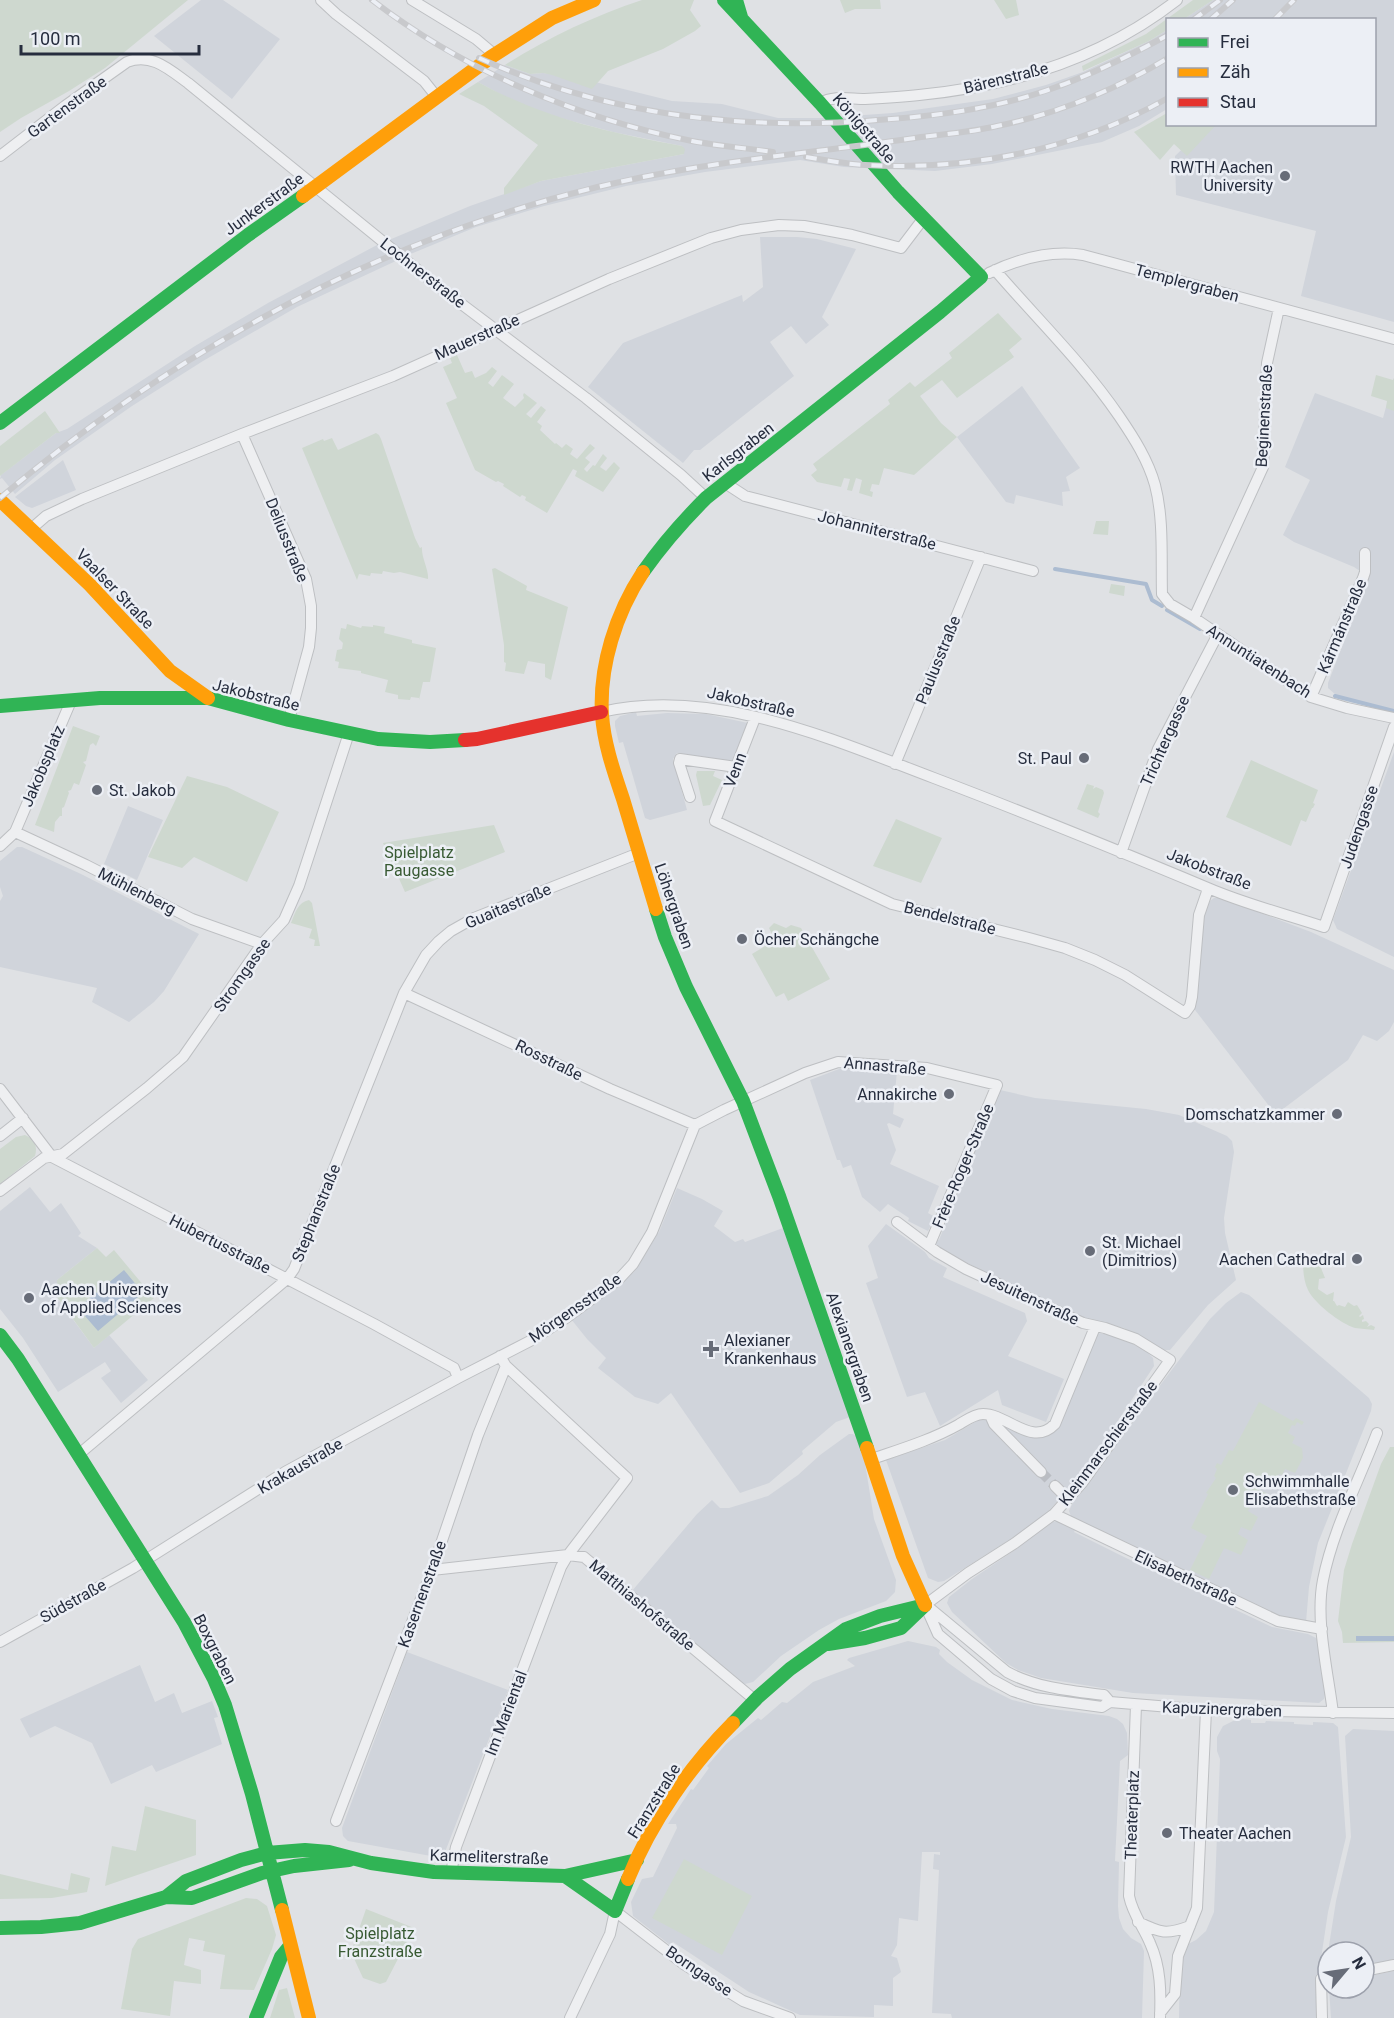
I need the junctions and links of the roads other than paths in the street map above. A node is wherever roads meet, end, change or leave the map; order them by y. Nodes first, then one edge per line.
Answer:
1 (321, 0) edge
2 (412, 0) edge
3 (570, 0) edge
4 (594, 0) edge
5 (724, 0) edge
6 (736, 0) edge
7 (1177, 0) edge
8 (741, 17) junction
9 (552, 18) junction
10 (495, 55) junction
11 (135, 59) joint
12 (436, 96) junction
13 (820, 103) junction
14 (0, 156) edge
15 (316, 187) junction
16 (923, 219) junction
17 (995, 270) junction
18 (981, 277) junction
19 (1279, 308) junction
20 (495, 329) junction
21 (1394, 339) edge
22 (0, 423) edge
23 (242, 434) junction
24 (725, 483) junction
25 (706, 498) junction
26 (0, 500) edge
27 (32, 529) junction
28 (1365, 553) dead end
29 (981, 557) junction
30 (1033, 571) dead end
31 (1194, 618) junction
32 (1218, 634) junction
33 (1311, 697) junction
34 (208, 698) junction
35 (71, 701) junction
36 (0, 706) edge
37 (601, 712) junction
38 (755, 718) junction
39 (1394, 718) edge
40 (289, 720) junction
41 (1394, 727) edge
42 (349, 733) junction
43 (895, 764) junction
44 (736, 766) junction
45 (690, 797) dead end
46 (715, 821) joint
47 (15, 832) junction
48 (0, 846) edge
49 (639, 853) junction
50 (1121, 853) junction
51 (1208, 889) junction
52 (1324, 927) joint
53 (262, 944) junction
54 (404, 993) junction
55 (997, 1085) joint
56 (0, 1089) edge
57 (743, 1101) junction
58 (23, 1118) junction
59 (695, 1125) junction
60 (0, 1136) edge
61 (52, 1157) junction
62 (0, 1191) edge
63 (897, 1222) dead end
64 (929, 1246) junction
65 (287, 1279) junction
66 (1095, 1327) junction
67 (0, 1335) edge
68 (1170, 1360) joint
69 (503, 1361) junction
70 (458, 1378) junction
71 (990, 1415) junction
72 (1377, 1433) dead end
73 (78, 1455) junction
74 (872, 1459) junction
75 (1041, 1472) tunnel mouth
76 (1055, 1486) tunnel mouth
77 (1068, 1499) junction
78 (1054, 1514) junction
79 (568, 1555) junction
80 (145, 1560) junction
81 (432, 1570) junction
82 (925, 1605) junction
83 (1322, 1629) junction
84 (0, 1642) edge
85 (756, 1701) junction
86 (1110, 1702) junction
87 (1136, 1705) junction
88 (1206, 1710) junction
89 (1333, 1713) junction
90 (1394, 1713) edge
91 (336, 1821) dead end
92 (267, 1853) junction
93 (353, 1860) junction
94 (637, 1860) junction
95 (271, 1871) junction
96 (451, 1873) junction
97 (565, 1876) junction
98 (166, 1897) junction
99 (615, 1911) junction
100 (1138, 1922) junction
101 (1190, 1926) junction
102 (0, 1928) edge
103 (290, 1946) junction
104 (1394, 1965) edge
105 (1376, 1969) edge
106 (1323, 2000) edge
107 (1160, 2016) edge
108 (256, 2018) edge
109 (309, 2018) edge
110 (570, 2018) edge
111 (790, 2018) edge
112 (1322, 2018) edge

1 - 12 street
2 - 10 street
3 - 9 street, Junkerstraße
4 - 9 street, Junkerstraße
5 - 8 street, Königstraße
6 - 8 street
7 - 13 street, Bärenstraße
8 - 13 street, Königstraße
9 - 10 street, Junkerstraße
10 - 12 street, Junkerstraße
11 - 14 street, Gartenstraße
11 - 15 street, Lochnerstraße
12 - 15 street, Junkerstraße
13 - 16 street, Königstraße
15 - 20 street, Lochnerstraße
15 - 22 street, Junkerstraße
16 - 18 street, Königstraße
16 - 20 street, Mauerstraße
17 - 18 street, Templergraben
17 - 19 street, Templergraben
17 - 31 street, Annuntiatenbach
18 - 24 street, Karlsgraben
19 - 21 street, Templergraben
19 - 31 street, Beginenstraße
20 - 23 street, Mauerstraße
20 - 25 street, Lochnerstraße
23 - 27 street, Mauerstraße
23 - 40 street, Deliusstraße
24 - 25 street, Karlsgraben
24 - 29 street, Johanniterstraße
25 - 37 street, Karlsgraben
26 - 27 street, Vaalser Straße
27 - 34 street, Vaalser Straße
28 - 33 street, Kármánstraße
29 - 30 street, Johanniterstraße
29 - 43 street, Paulusstraße
31 - 32 street, Annuntiatenbach
32 - 33 street, Annuntiatenbach
32 - 50 street, Trichtergasse
33 - 39 street, Annuntiatenbach
34 - 35 street, Jakobstraße
34 - 40 street, Jakobstraße
35 - 36 street, Jakobstraße
35 - 47 street, Jakobsplatz
37 - 38 street, Jakobstraße
37 - 42 street, Jakobstraße
37 - 49 street, Löhergraben
38 - 43 street, Jakobstraße
38 - 44 street, Venn
40 - 42 street, Jakobstraße
41 - 52 street, Judengasse
42 - 53 street, Stromgasse
43 - 50 street, Jakobstraße
44 - 45 street
44 - 46 street, Venn
46 - 51 street, Bendelstraße
47 - 48 street
47 - 53 street, Mühlenberg
49 - 54 street, Guaitastraße
49 - 57 street, Löhergraben
50 - 51 street, Jakobstraße
51 - 52 street, Jakobstraße
53 - 61 street, Stromgasse
54 - 59 street, Rosstraße
54 - 65 street, Stephanstraße
55 - 57 street, Annastraße
55 - 64 street, Frère-Roger-Straße
56 - 58 street, Hubertusstraße
57 - 59 street
57 - 74 street, Alexianergraben
58 - 60 street
58 - 61 street, Hubertusstraße
59 - 69 street, Mörgensstraße
61 - 62 street, Stromgasse
61 - 65 street, Hubertusstraße
63 - 64 street, Jesuitenstraße
64 - 66 street, Jesuitenstraße
65 - 70 street, Hubertusstraße
65 - 73 street, Stephanstraße
66 - 68 street, Jesuitenstraße
66 - 71 street
67 - 73 street, Boxgraben
68 - 77 street, Kleinmarschierstraße
69 - 70 street, Mörgensstraße
69 - 79 street, Matthiashofstraße
69 - 81 street, Kasernenstraße
70 - 80 street, Krakaustraße
71 - 74 street
71 - 75 street
72 - 83 street
73 - 80 street, Boxgraben
74 - 82 street, Alexianergraben
76 - 77 street
77 - 78 street, Kleinmarschierstraße
78 - 82 street, Kleinmarschierstraße
78 - 83 street, Elisabethstraße
79 - 81 street
79 - 85 street, Matthiashofstraße
79 - 96 street, Im Mariental
80 - 84 street, Südstraße
80 - 92 street, Boxgraben
81 - 91 street, Kasernenstraße
82 - 85 street, Franzstraße
82 - 86 street, Kapuzinergraben
82 - 86 street, Kapuzinergraben
83 - 89 street
85 - 94 street, Franzstraße
86 - 87 street, Kapuzinergraben
87 - 88 street, Kapuzinergraben
87 - 100 street, Theaterplatz
88 - 89 street, Kapuzinergraben
88 - 101 street, Theaterplatz
89 - 90 street, Kapuzinergraben
92 - 93 street, Karmeliterstraße
92 - 95 street, Boxgraben
92 - 98 street, Karmeliterstraße
93 - 95 street, Karmeliterstraße
93 - 96 street, Karmeliterstraße
94 - 97 street
94 - 99 street, Franzstraße
95 - 98 street, Karmeliterstraße
95 - 103 street, Boxgraben
96 - 97 street, Karmeliterstraße
97 - 99 street, Karmeliterstraße
98 - 102 street
99 - 110 street, Franzstraße
99 - 111 street, Borngasse
100 - 101 street
100 - 107 street, Theaterplatz
101 - 107 street, Theaterplatz
103 - 108 street
103 - 109 street, Boxgraben
104 - 105 street
106 - 112 street

